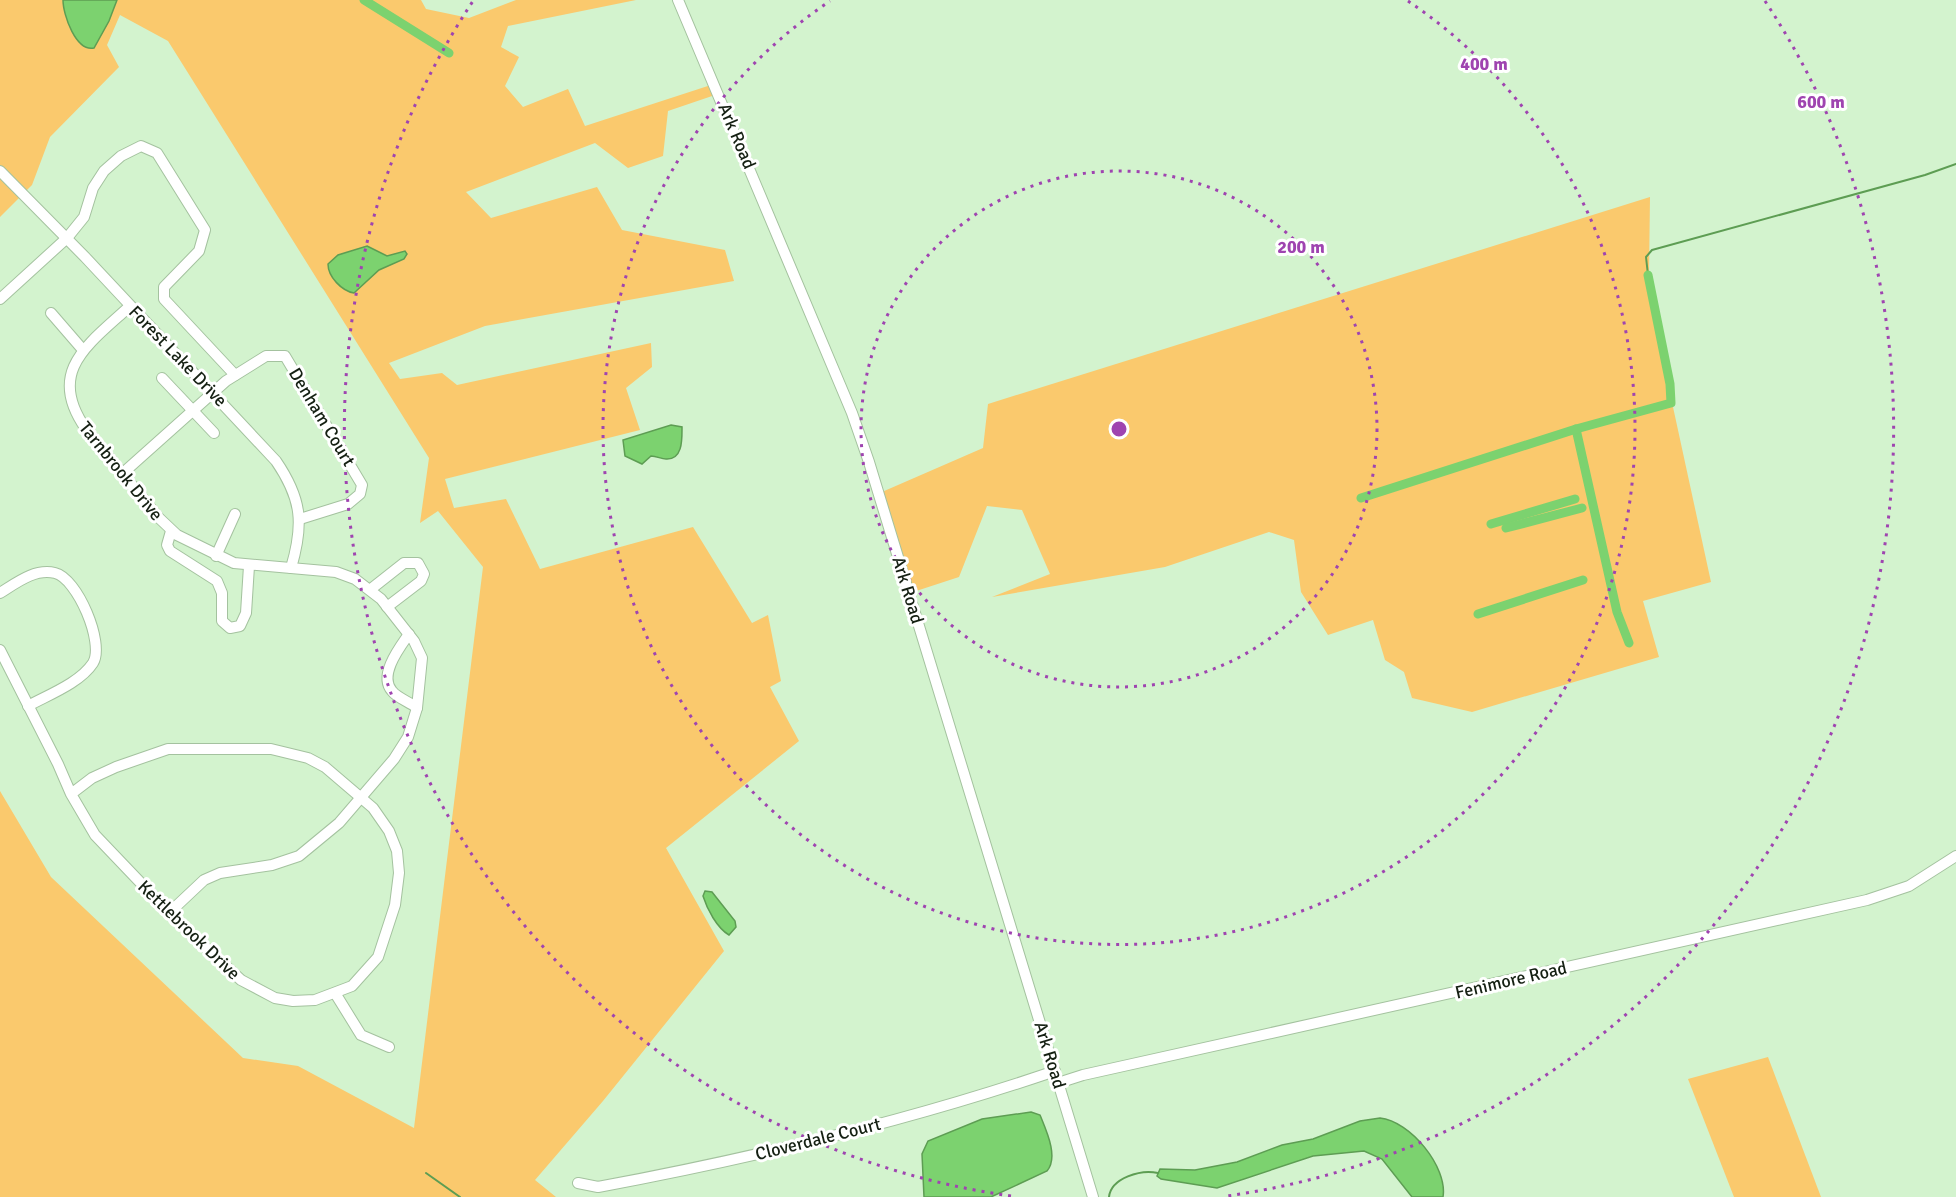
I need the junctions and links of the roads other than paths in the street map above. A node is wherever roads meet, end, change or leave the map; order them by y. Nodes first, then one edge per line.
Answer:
1 (678, 0) edge
2 (0, 171) edge
3 (67, 238) junction
4 (0, 299) edge
5 (130, 306) junction
6 (51, 313) dead end
7 (83, 350) junction
8 (235, 375) junction
9 (162, 378) dead end
10 (213, 392) junction
11 (193, 412) junction
12 (214, 433) dead end
13 (123, 473) junction
14 (235, 514) dead end
15 (300, 519) junction
16 (171, 531) junction
17 (216, 556) junction
18 (249, 566) junction
19 (291, 568) junction
20 (371, 589) junction
21 (0, 593) edge
22 (387, 607) junction
23 (409, 634) junction
24 (0, 650) edge
25 (28, 706) junction
26 (417, 708) junction
27 (71, 794) junction
28 (361, 798) junction
29 (1956, 856) edge
30 (170, 912) junction
31 (335, 993) junction
32 (389, 1047) dead end
33 (1054, 1071) junction
34 (1058, 1083) junction
35 (578, 1183) dead end
36 (1093, 1197) edge

1 - 33 street, Ark Road
2 - 3 street, Forest Lake Drive
3 - 4 street
3 - 5 street, Forest Lake Drive
3 - 8 street
5 - 7 street, Tarnbrook Drive
5 - 10 street, Forest Lake Drive
6 - 7 street
7 - 13 street, Tarnbrook Drive
8 - 10 street, Denham Court
8 - 15 street, Denham Court
9 - 11 street
10 - 11 street, Denham Court
10 - 15 street, Forest Lake Drive
11 - 12 street
11 - 13 street, Denham Court
13 - 16 street, Tarnbrook Drive
14 - 17 street
15 - 19 street, Forest Lake Drive
16 - 17 street, Tarnbrook Drive
16 - 18 street
17 - 18 street, Tarnbrook Drive
18 - 19 street, Tarnbrook Drive
19 - 20 street, Tarnbrook Drive
20 - 22 street
20 - 22 street
21 - 25 street
22 - 23 street
23 - 26 street
23 - 26 street
24 - 25 street, Kettlebrook Drive
25 - 27 street, Kettlebrook Drive
26 - 28 street
27 - 28 street, Kettlebrook Drive
27 - 30 street, Kettlebrook Drive
28 - 30 street
28 - 31 street, Kettlebrook Drive
29 - 34 street, Fenimore Road
30 - 31 street, Kettlebrook Drive
31 - 32 street
33 - 34 street, Ark Road
33 - 35 street, Cloverdale Court
34 - 36 street, Ark Road

